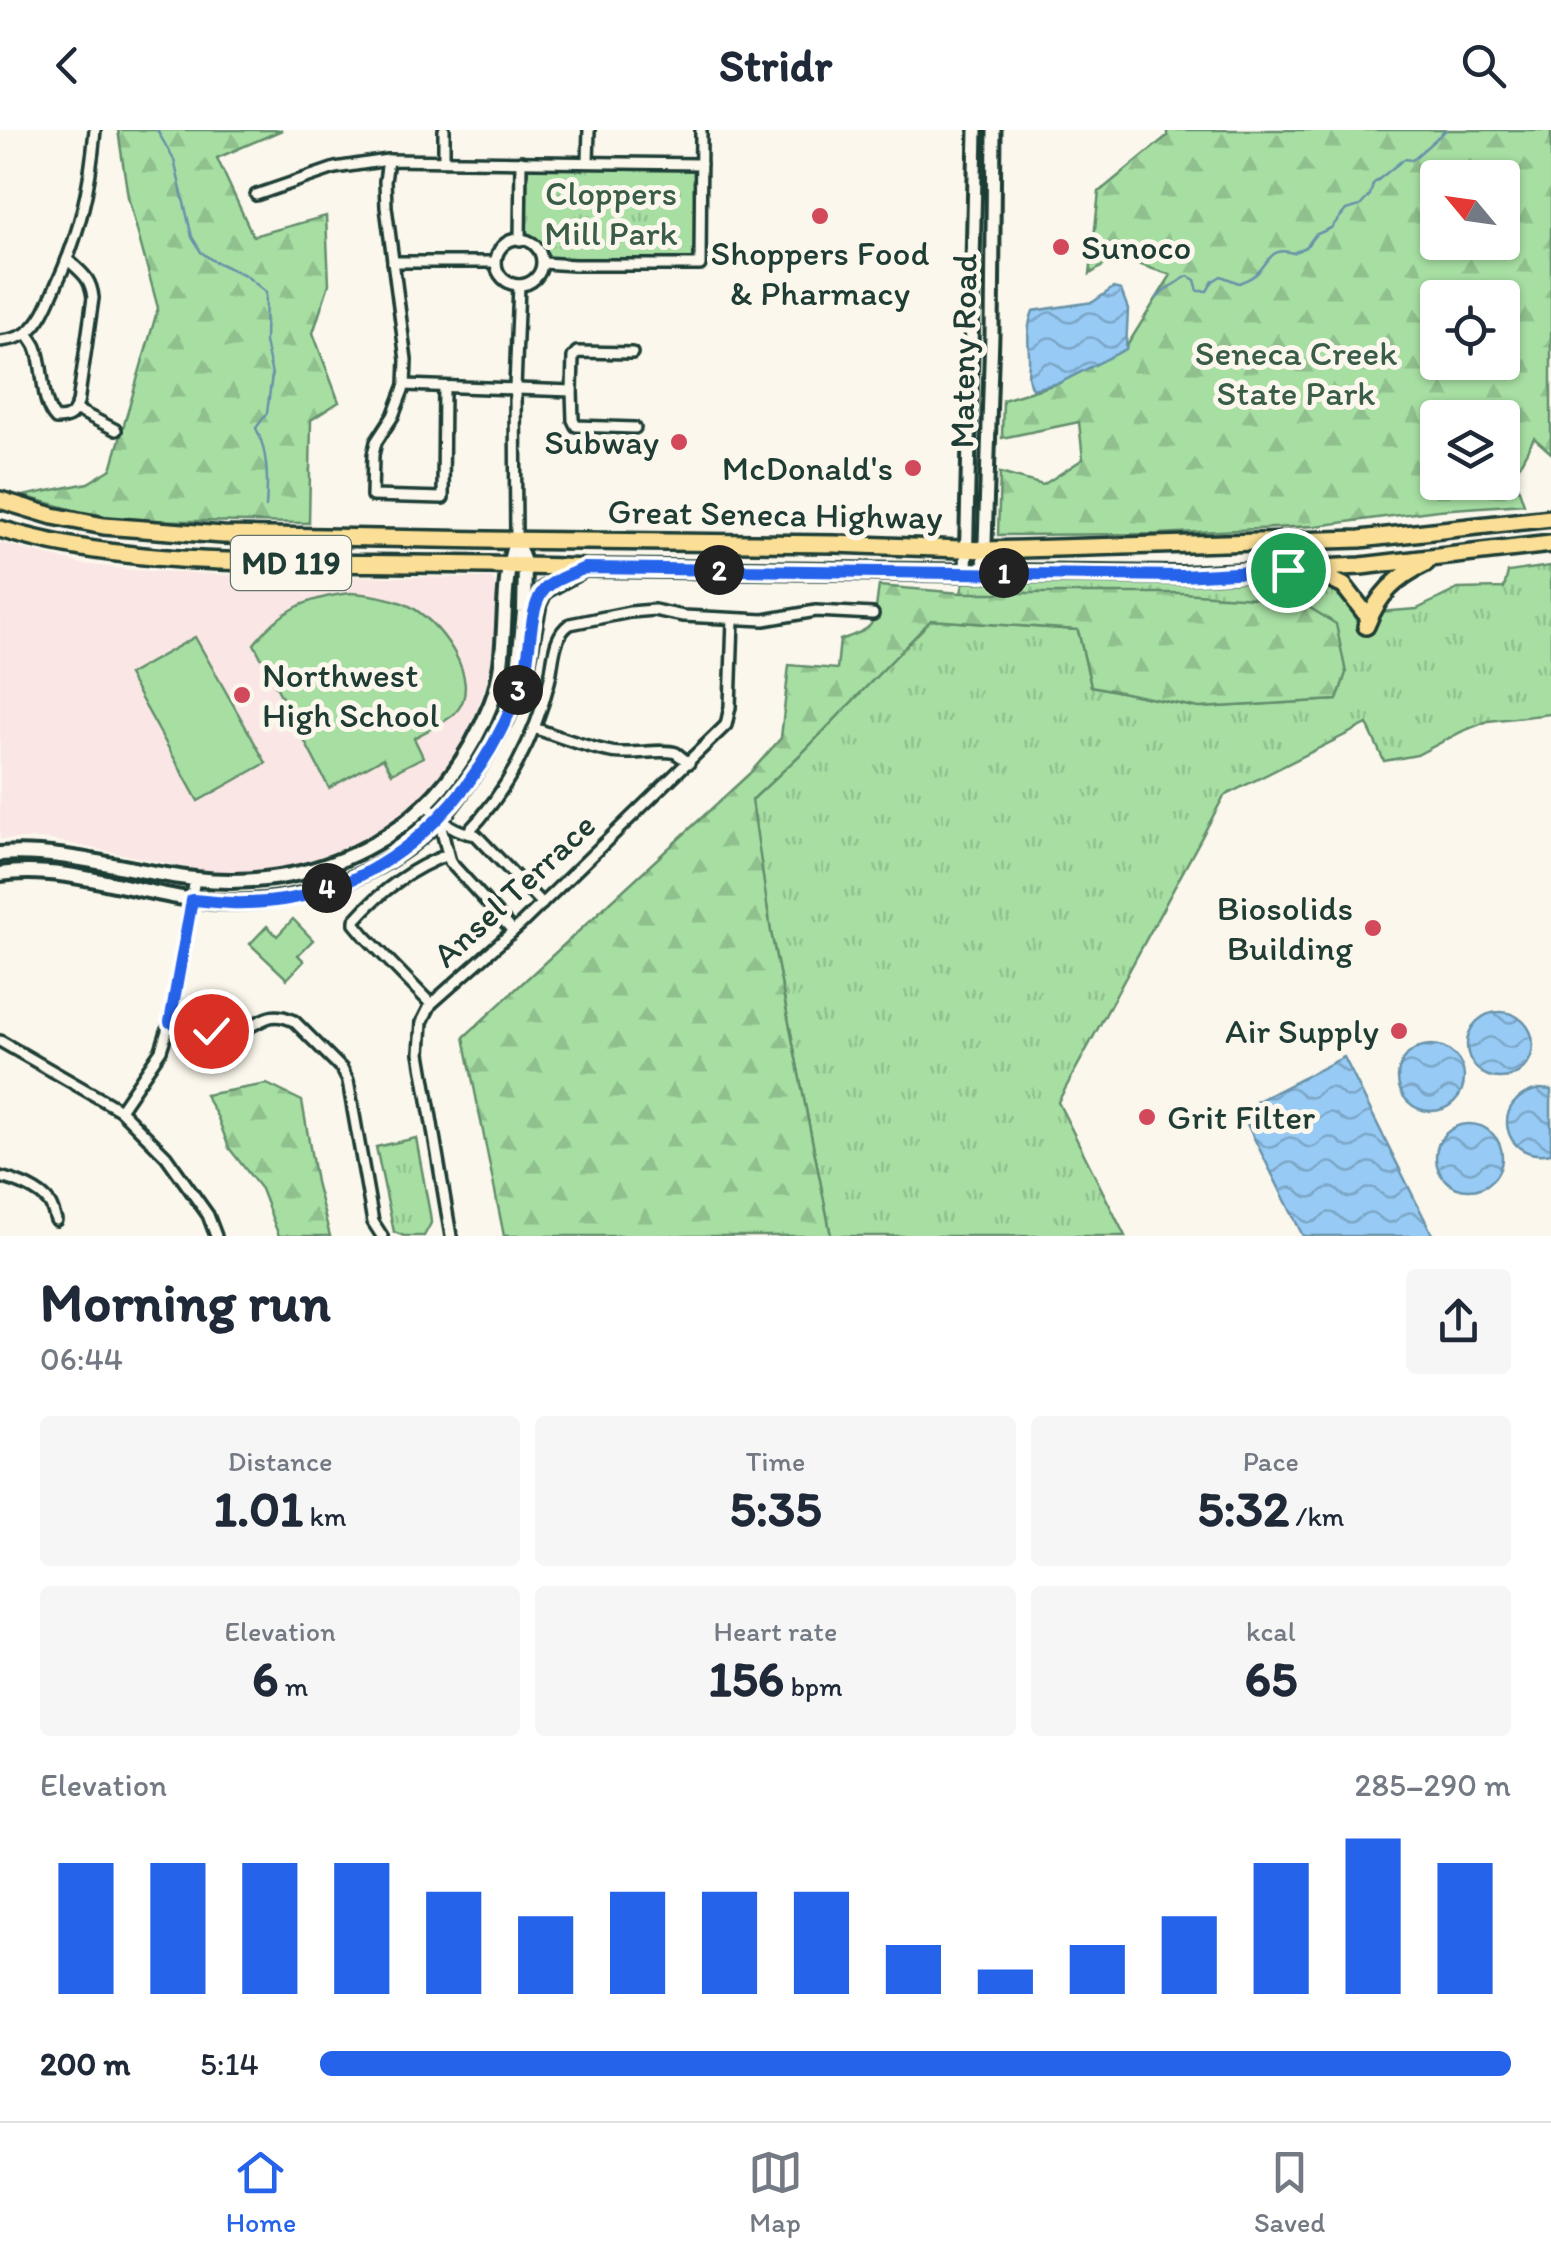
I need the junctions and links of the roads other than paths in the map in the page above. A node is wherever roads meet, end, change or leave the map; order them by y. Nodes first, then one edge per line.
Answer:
1 (95, 130) edge
2 (444, 130) edge
3 (589, 130) edge
4 (701, 130) edge
5 (976, 130) edge
6 (994, 130) edge
7 (388, 160) junction
8 (444, 160) junction
9 (521, 161) junction
10 (588, 162) junction
11 (701, 164) junction
12 (256, 195) dead end
13 (520, 240) junction
14 (68, 260) junction
15 (393, 262) junction
16 (496, 262) junction
17 (543, 263) junction
18 (519, 285) junction
19 (28, 333) junction
20 (0, 341) edge
21 (632, 353) dead end
22 (405, 384) junction
23 (444, 387) junction
24 (516, 388) junction
25 (572, 391) junction
26 (75, 409) junction
27 (635, 428) dead end
28 (116, 430) dead end
29 (0, 500) edge
30 (1551, 518) edge
31 (0, 529) edge
32 (516, 540) junction
33 (1551, 544) edge
34 (966, 548) junction
35 (986, 550) junction
36 (1440, 557) junction
37 (508, 564) junction
38 (526, 565) junction
39 (585, 568) junction
40 (1306, 570) junction
41 (966, 572) junction
42 (984, 573) junction
43 (872, 614) dead end
44 (733, 619) junction
45 (505, 720) junction
46 (534, 728) junction
47 (690, 763) junction
48 (427, 805) junction
49 (439, 820) junction
50 (467, 833) junction
51 (0, 854) edge
52 (448, 856) junction
53 (0, 874) edge
54 (195, 879) junction
55 (192, 900) junction
56 (542, 904) junction
57 (513, 930) junction
58 (431, 1004) junction
59 (170, 1022) junction
60 (0, 1042) edge
61 (120, 1110) junction
62 (0, 1177) edge
63 (56, 1220) dead end
64 (216, 1236) edge
65 (382, 1236) edge
66 (451, 1236) edge

1 - 14 street
2 - 8 street
3 - 10 street
4 - 11 street
5 - 34 street, Mateny Road
6 - 35 street, Mateny Road
7 - 8 street
7 - 12 street
7 - 15 street
8 - 9 street
9 - 10 street
9 - 13 street
10 - 11 street
11 - 17 street
13 - 16 street
13 - 17 street
14 - 19 street
14 - 26 street
15 - 16 street
15 - 22 street
16 - 18 street
17 - 18 street
18 - 24 street
19 - 20 street
19 - 26 street
21 - 25 street
22 - 23 street
22 - 23 street
23 - 24 street
24 - 25 street
24 - 32 street
25 - 27 street
26 - 28 street
29 - 32 main road, Great Seneca Highway / MD 119
30 - 35 main road, Great Seneca Highway / MD 119
31 - 37 main road, Great Seneca Highway / MD 119
32 - 34 main road, Great Seneca Highway / MD 119
32 - 37 main road
32 - 38 main road
33 - 36 main road, Great Seneca Highway / MD 119
34 - 35 main road, Great Seneca Highway / MD 119
34 - 41 street, Mateny Road
35 - 42 street, Mateny Road
36 - 40 main road, Great Seneca Highway / MD 119
36 - 40 main road
37 - 38 main road, Great Seneca Highway / MD 119
37 - 48 main road
38 - 39 main road, Great Seneca Highway / MD 119
38 - 45 main road
39 - 41 main road, Great Seneca Highway / MD 119
39 - 45 main road
40 - 42 main road, Great Seneca Highway / MD 119
41 - 42 main road, Great Seneca Highway / MD 119
43 - 44 street
44 - 46 street
44 - 47 street, Ansel Terrace
45 - 49 main road
46 - 47 street
46 - 50 street
47 - 56 street, Ansel Terrace
48 - 49 street
48 - 54 main road
49 - 50 street
49 - 52 street
49 - 55 main road
50 - 56 street
51 - 54 main road
52 - 57 street
52 - 58 street
53 - 55 main road
54 - 55 street
55 - 59 street
56 - 57 street, Ansel Terrace
57 - 58 street, Ansel Terrace
58 - 66 street, Ansel Terrace
59 - 61 street
59 - 65 street
60 - 61 street
61 - 64 street
62 - 63 street

